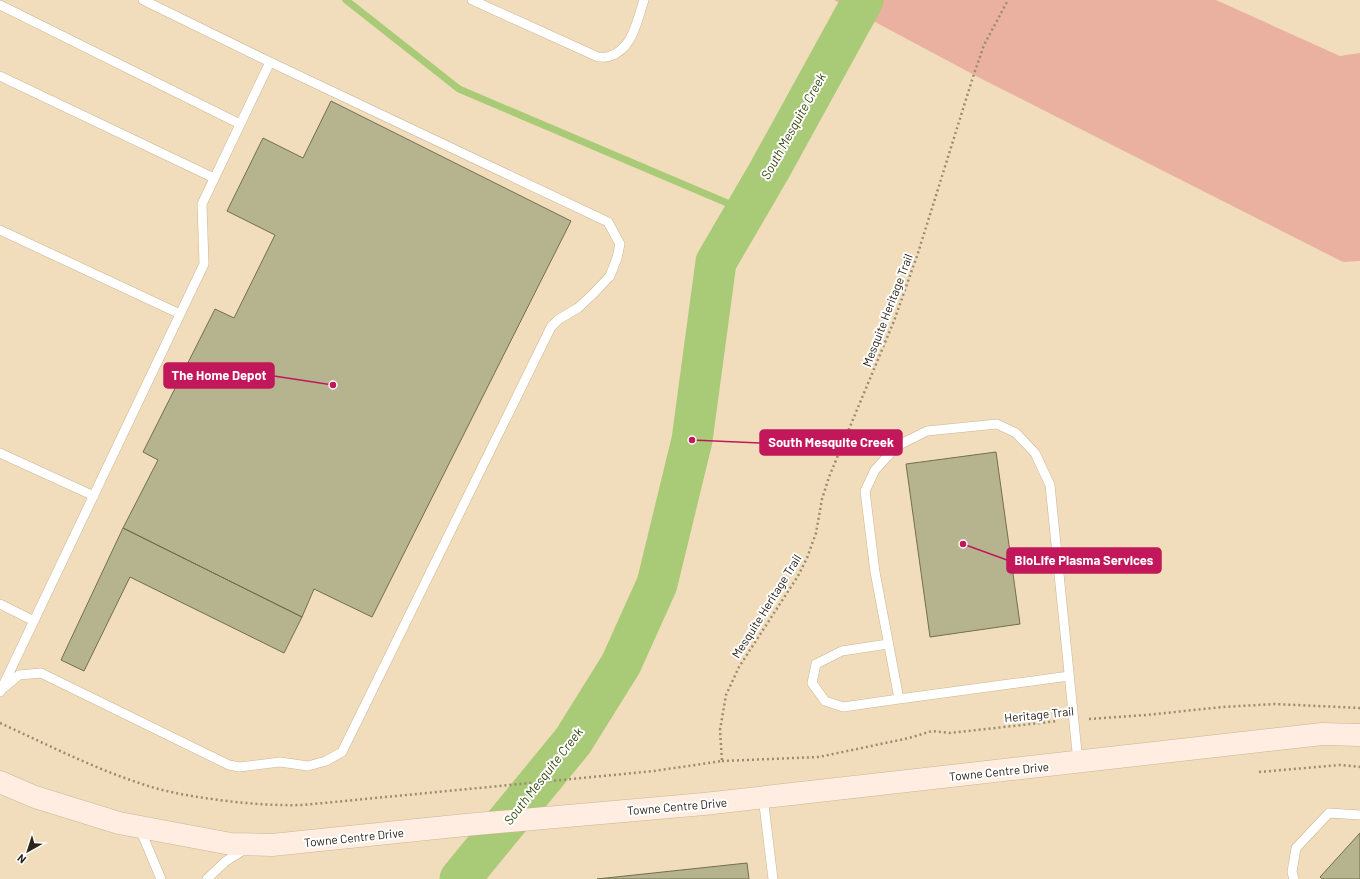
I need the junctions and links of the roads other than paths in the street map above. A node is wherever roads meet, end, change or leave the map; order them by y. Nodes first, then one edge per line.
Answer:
1 (143, 0) edge
2 (472, 0) edge
3 (644, 0) edge
4 (0, 5) edge
5 (270, 62) junction
6 (0, 76) edge
7 (240, 124) junction
8 (214, 178) junction
9 (0, 230) edge
10 (180, 314) junction
11 (0, 453) edge
12 (94, 496) junction
13 (0, 604) edge
14 (34, 620) junction
15 (888, 644) junction
16 (1069, 676) junction
17 (0, 691) edge
18 (899, 699) junction
19 (1360, 735) edge
20 (1078, 762) junction
21 (0, 782) edge
22 (763, 797) junction
23 (1360, 815) edge
24 (140, 827) junction
25 (262, 845) junction
26 (161, 879) edge
27 (207, 879) edge
28 (773, 879) edge
29 (1294, 879) edge

1 - 5 lane
2 - 3 lane
4 - 7 lane
5 - 7 lane
5 - 17 lane
6 - 8 lane
7 - 8 lane
8 - 10 lane
9 - 10 lane
10 - 12 lane
11 - 12 lane
12 - 14 lane
13 - 14 lane
14 - 17 lane
15 - 16 lane
15 - 18 lane
15 - 18 lane
16 - 18 lane
16 - 20 lane
19 - 20 street, Towne Centre Drive
20 - 22 street, Towne Centre Drive
21 - 24 street, Towne Centre Drive
22 - 25 street, Towne Centre Drive
22 - 28 lane
23 - 29 lane
24 - 25 street, Towne Centre Drive
24 - 26 lane
25 - 27 lane

